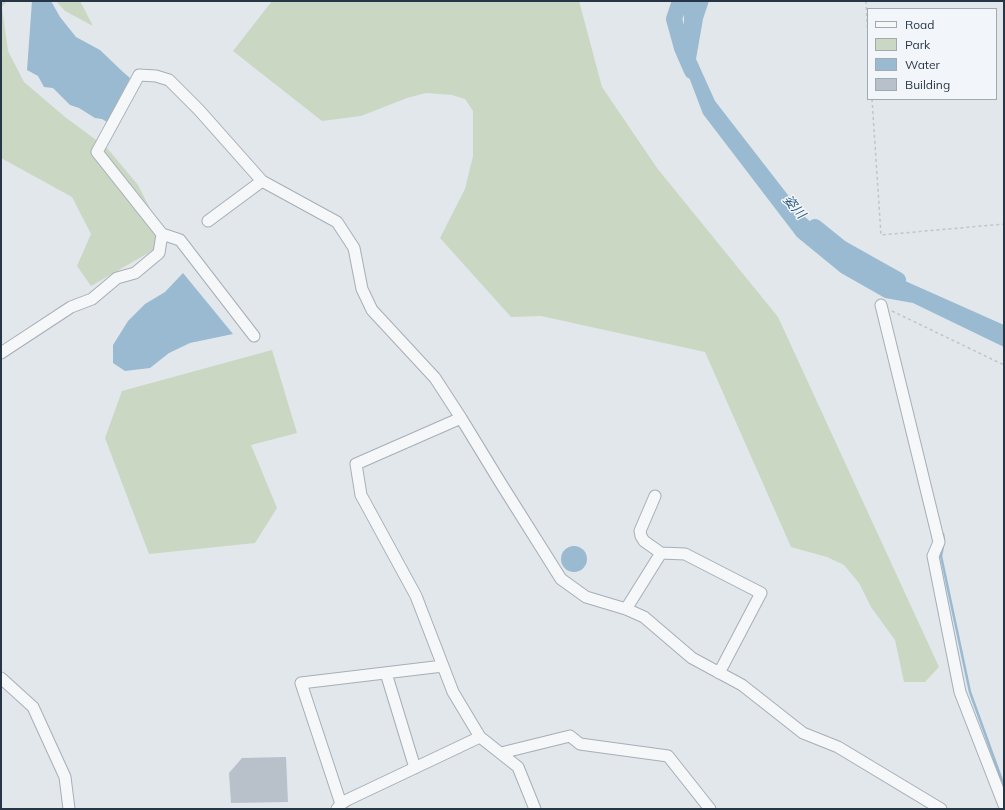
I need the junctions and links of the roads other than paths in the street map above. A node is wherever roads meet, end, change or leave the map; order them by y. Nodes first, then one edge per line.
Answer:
1 (262, 181) junction
2 (208, 221) dead end
3 (162, 234) junction
4 (881, 305) road end
5 (254, 336) dead end
6 (1, 353) edge
7 (461, 418) junction
8 (655, 496) dead end
9 (661, 553) junction
10 (626, 608) junction
11 (443, 666) junction
12 (386, 673) junction
13 (719, 673) junction
14 (1, 678) edge
15 (480, 737) junction
16 (501, 753) junction
17 (415, 768) junction
18 (1004, 805) edge
19 (339, 806) edge
20 (69, 809) edge
21 (535, 809) edge
22 (710, 809) edge
23 (941, 809) edge

1 - 2 street
1 - 3 street
1 - 7 street
3 - 5 street
3 - 6 street
4 - 18 street
7 - 10 street
7 - 11 street
8 - 9 street
9 - 10 street
9 - 13 street
10 - 13 street
11 - 12 street
11 - 15 street
12 - 17 street
12 - 19 street
13 - 23 street
14 - 20 street
15 - 16 street
15 - 17 street
16 - 21 street
16 - 22 street
17 - 19 street

